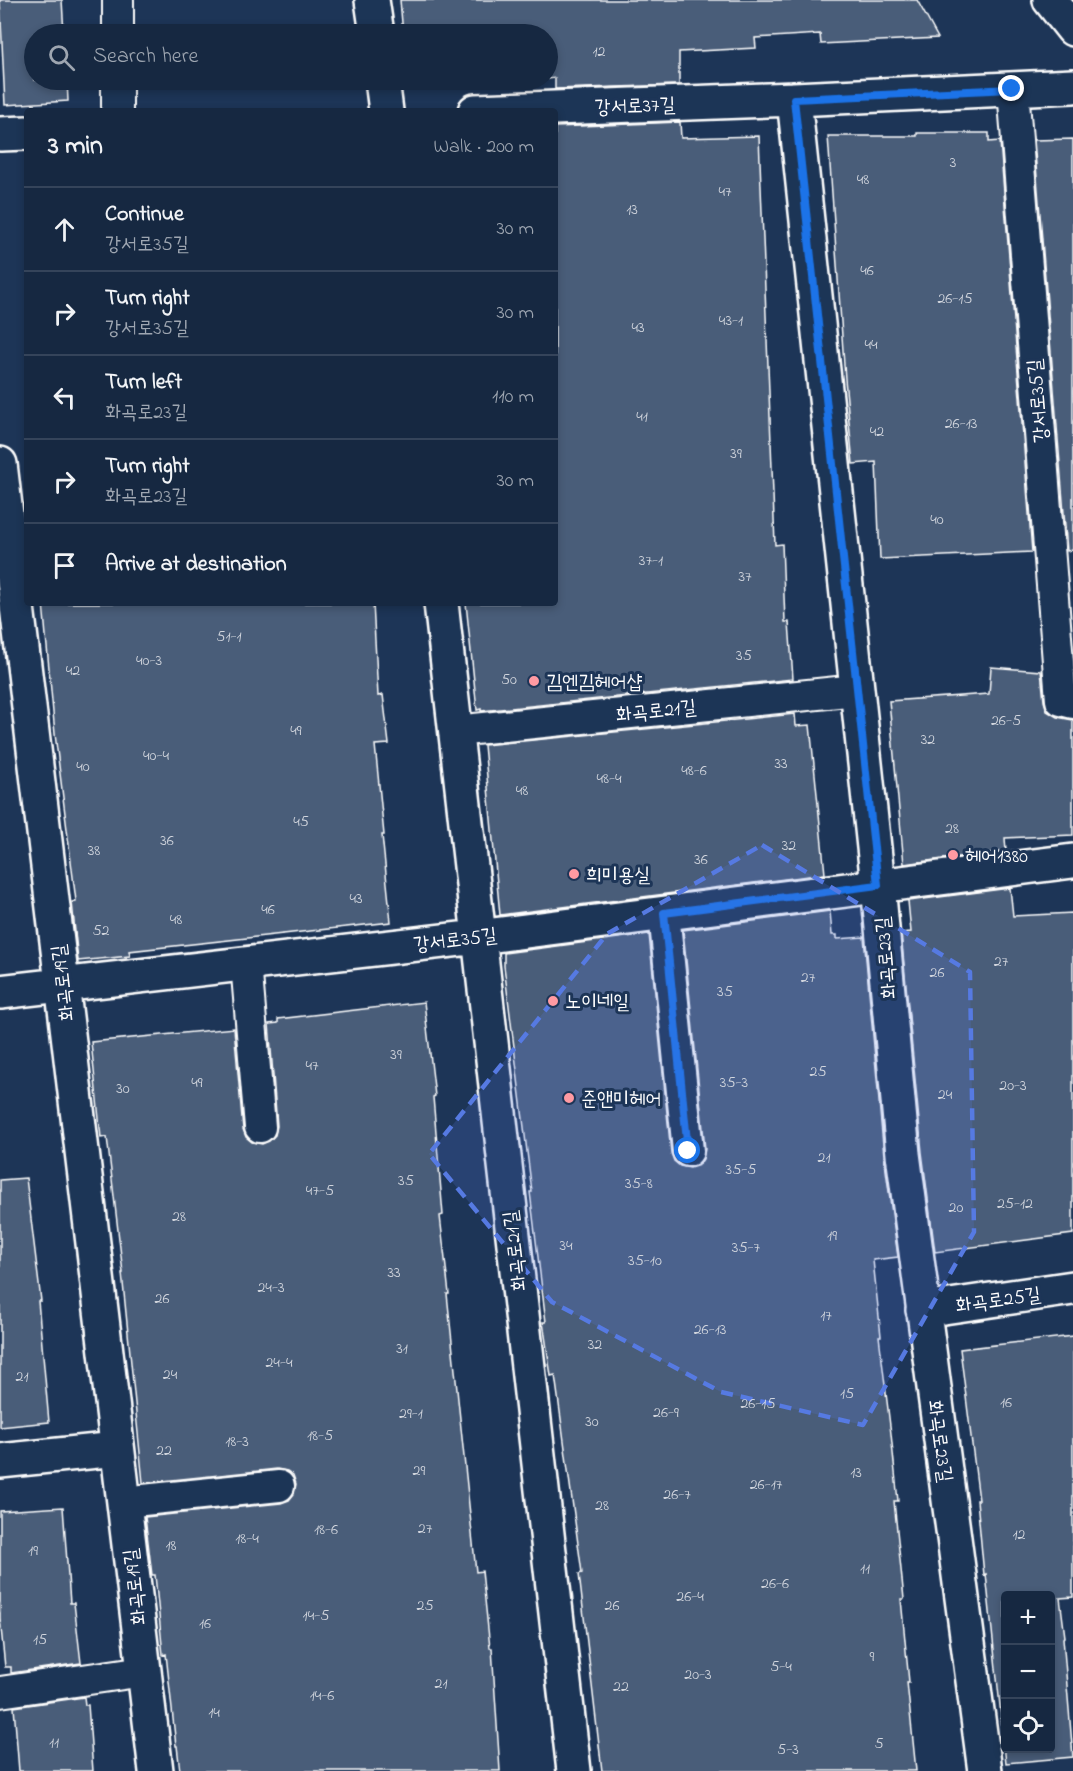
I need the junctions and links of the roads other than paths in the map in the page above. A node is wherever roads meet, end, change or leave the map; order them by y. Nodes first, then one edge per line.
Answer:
1 (118, 0) edge
2 (372, 0) edge
3 (1050, 0) edge
4 (118, 24) edge
5 (376, 24) edge
6 (1073, 29) edge
7 (1073, 87) edge
8 (1012, 89) junction
9 (117, 90) edge
10 (383, 90) edge
11 (794, 99) junction
12 (117, 108) edge
13 (386, 108) edge
14 (555, 108) edge
15 (24, 133) edge
16 (0, 135) edge
17 (0, 464) edge
18 (441, 606) edge
19 (857, 690) junction
20 (1073, 703) edge
21 (455, 731) junction
22 (1073, 861) edge
23 (878, 885) junction
24 (664, 913) junction
25 (478, 937) junction
26 (246, 963) junction
27 (62, 985) junction
28 (0, 992) edge
29 (260, 1127) dead end
30 (688, 1151) dead end
31 (1073, 1288) edge
32 (923, 1310) junction
33 (117, 1449) junction
34 (0, 1461) edge
35 (279, 1486) dead end
36 (124, 1502) junction
37 (144, 1671) junction
38 (0, 1692) edge
39 (156, 1771) edge
40 (574, 1771) edge
41 (985, 1771) edge

1 - 4 lane
2 - 5 street
3 - 6 street
7 - 8 street
8 - 11 street
8 - 20 lane, 강서로35길
9 - 12 lane
10 - 13 street
11 - 14 street, 강서로37길
11 - 19 street, 화곡로23길
15 - 16 street
17 - 27 street, 화곡로19길
18 - 21 street, 화곡로21길
19 - 21 lane, 화곡로21길
19 - 23 street, 화곡로23길
21 - 25 street, 화곡로21길
22 - 23 street, 강서로35길
23 - 24 street, 강서로35길
23 - 32 street, 화곡로23길
24 - 25 street, 강서로35길
24 - 30 lane
25 - 26 street, 강서로35길
25 - 40 street, 화곡로21길
26 - 27 street, 강서로35길
26 - 29 lane
27 - 28 street, 강서로35길
27 - 33 street, 화곡로19길
31 - 32 street, 화곡로25길
32 - 41 street, 화곡로23길
33 - 34 street
33 - 36 street, 화곡로19길
35 - 36 lane
36 - 37 street, 화곡로19길
37 - 38 lane
37 - 39 street, 화곡로19길

